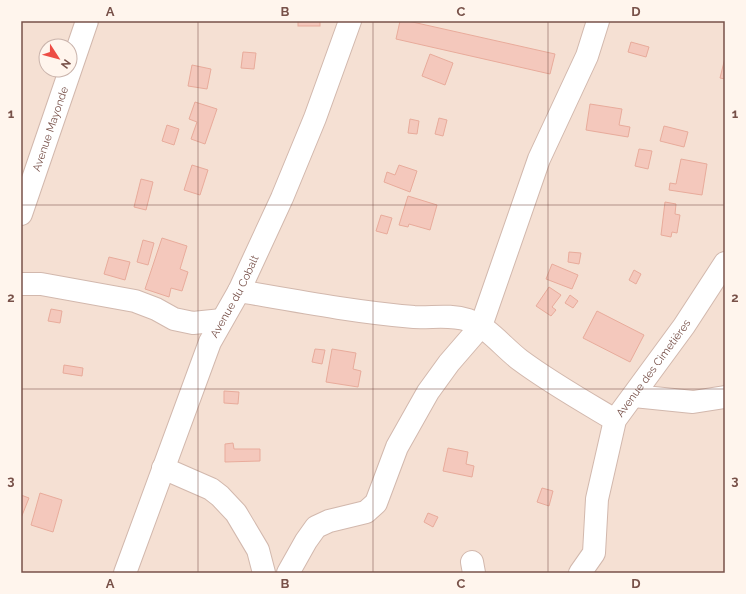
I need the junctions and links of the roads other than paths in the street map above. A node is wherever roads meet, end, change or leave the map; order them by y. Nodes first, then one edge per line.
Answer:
1 (87, 21) edge
2 (350, 21) edge
3 (598, 21) edge
4 (21, 214) edge
5 (725, 263) edge
6 (21, 284) edge
7 (240, 291) junction
8 (222, 320) junction
9 (481, 326) junction
10 (634, 396) junction
11 (725, 397) edge
12 (615, 420) junction
13 (163, 468) junction
14 (125, 573) edge
15 (264, 573) edge
16 (288, 573) edge
17 (580, 573) edge

1 - 4 street, Avenue Mayonde
2 - 7 street, Avenue du Cobalt
3 - 9 street
5 - 10 street, Avenue des Cimetières
6 - 8 street
7 - 8 street, Avenue du Cobalt
7 - 9 street
8 - 13 street, Avenue du Cobalt
9 - 12 street
9 - 16 street
10 - 11 street
10 - 12 street, Avenue des Cimetières
12 - 17 street, Avenue des Cimetières
13 - 14 street, Avenue du Cobalt
13 - 15 street

